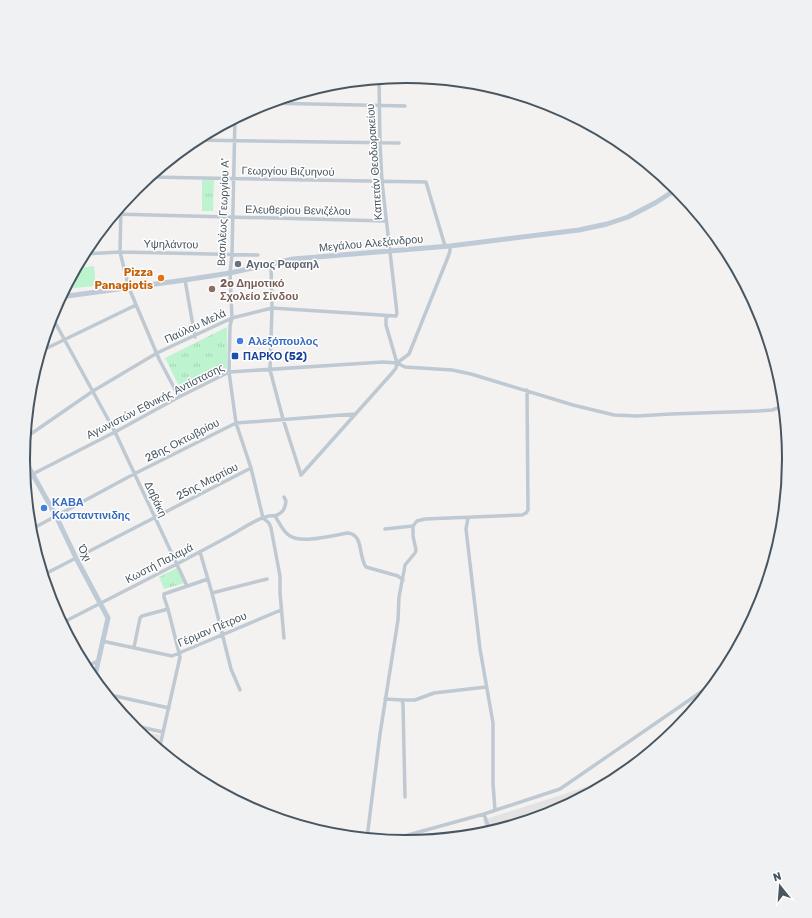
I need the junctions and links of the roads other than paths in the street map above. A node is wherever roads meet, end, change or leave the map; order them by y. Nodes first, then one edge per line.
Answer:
1 (380, 84) edge
2 (284, 103) edge
3 (379, 106) junction
4 (405, 106) dead end
5 (235, 125) edge
6 (206, 140) edge
7 (234, 141) junction
8 (380, 143) junction
9 (399, 143) dead end
10 (157, 177) edge
11 (233, 178) junction
12 (382, 182) junction
13 (671, 193) edge
14 (121, 215) joint
15 (233, 217) junction
16 (386, 220) junction
17 (447, 246) junction
18 (391, 251) junction
19 (120, 252) junction
20 (91, 254) edge
21 (232, 254) junction
22 (258, 255) dead end
23 (271, 264) junction
24 (230, 273) junction
25 (185, 280) junction
26 (129, 288) junction
27 (67, 297) edge
28 (136, 305) junction
29 (272, 308) junction
30 (388, 316) junction
31 (396, 316) joint
32 (232, 318) junction
33 (56, 323) edge
34 (195, 337) junction
35 (65, 338) junction
36 (47, 348) edge
37 (157, 353) junction
38 (397, 363) junction
39 (270, 370) junction
40 (229, 372) junction
41 (527, 390) junction
42 (93, 391) junction
43 (179, 397) junction
44 (779, 408) edge
45 (355, 414) junction
46 (283, 419) junction
47 (236, 423) junction
48 (115, 432) junction
49 (31, 434) edge
50 (251, 468) junction
51 (30, 471) edge
52 (32, 474) junction
53 (134, 474) junction
54 (284, 497) dead end
55 (56, 516) junction
56 (275, 516) junction
57 (155, 517) junction
58 (263, 518) junction
59 (468, 518) junction
60 (413, 526) junction
61 (36, 527) edge
62 (385, 530) dead end
63 (200, 552) junction
64 (76, 558) junction
65 (176, 564) junction
66 (48, 573) edge
67 (208, 579) junction
68 (267, 579) dead end
69 (403, 580) junction
70 (187, 586) junction
71 (212, 594) junction
72 (101, 602) junction
73 (168, 609) junction
74 (281, 610) junction
75 (67, 620) edge
76 (222, 635) junction
77 (284, 638) dead end
78 (102, 641) junction
79 (134, 648) junction
80 (179, 652) junction
81 (98, 661) junction
82 (91, 664) edge
83 (96, 672) edge
84 (486, 687) junction
85 (240, 690) dead end
86 (701, 692) edge
87 (114, 696) edge
88 (386, 699) junction
89 (401, 700) junction
90 (169, 708) junction
91 (143, 728) edge
92 (163, 732) junction
93 (160, 744) edge
94 (405, 797) dead end
95 (495, 810) junction
96 (484, 814) junction
97 (488, 826) edge
98 (368, 833) edge
99 (408, 835) edge

1 - 3 street, Καπετάν Θεοδωρακείου
2 - 3 street
3 - 4 street
3 - 8 street, Καπετάν Θεοδωρακείου
5 - 7 street, Βασιλέως Γεωργίου Α'
6 - 7 street
7 - 8 street
7 - 11 street, Βασιλέως Γεωργίου Α'
8 - 9 street
8 - 12 street, Καπετάν Θεοδωρακείου
10 - 11 street, Γεωργίου Βιζυηνού
11 - 12 street, Γεωργίου Βιζυηνού
11 - 15 street, Βασιλέως Γεωργίου Α'
12 - 16 street, Καπετάν Θεοδωρακείου
12 - 17 street, Γεωργίου Βιζυηνού
13 - 17 street, Μεγάλου Αλεξάνδρου
14 - 15 street, Ελευθερίου Βενιζέλου
14 - 19 street
15 - 16 street, Ελευθερίου Βενιζέλου
15 - 21 street, Βασιλέως Γεωργίου Α'
16 - 18 street, Καπετάν Θεοδωρακείου
17 - 18 street, Μεγάλου Αλεξάνδρου
17 - 38 street
18 - 23 street, Μεγάλου Αλεξάνδρου
18 - 31 street, Καπετάν Θεοδωρακείου
19 - 20 street, Υψηλάντου
19 - 21 street, Υψηλάντου
19 - 26 street
21 - 22 street, Υψηλάντου
21 - 24 street, Βασιλέως Γεωργίου Α'
23 - 24 street, Μεγάλου Αλεξάνδρου
23 - 29 street
24 - 25 street, Μεγάλου Αλεξάνδρου
24 - 32 street, Βασιλέως Γεωργίου Α'
25 - 26 street, Μεγάλου Αλεξάνδρου
25 - 34 street
26 - 27 street, Μεγάλου Αλεξάνδρου
26 - 28 street
28 - 35 street
28 - 37 street
29 - 30 street, Παύλου Μελά
29 - 32 street, Παύλου Μελά
29 - 39 street
30 - 31 street, Παύλου Μελά
30 - 38 street
32 - 34 street, Παύλου Μελά
32 - 40 street, Βασιλέως Γεωργίου Α'
33 - 35 street, Δαβάκη
34 - 37 street, Παύλου Μελά
35 - 36 street
35 - 42 street, Δαβάκη
37 - 42 street, Παύλου Μελά
37 - 43 street
38 - 39 street, Αγωνιστών Εθνικής Αντίστασης
38 - 41 street, Αγωνιστών Εθνικής Αντίστασης
38 - 45 street
39 - 40 street, Αγωνιστών Εθνικής Αντίστασης
39 - 46 street
40 - 43 street, Αγωνιστών Εθνικής Αντίστασης
40 - 47 street, Βασιλέως Γεωργίου Α'
41 - 44 street, Αγωνιστών Εθνικής Αντίστασης
41 - 59 street
42 - 48 street, Δαβάκη
42 - 49 street, Παύλου Μελά
43 - 48 street, Αγωνιστών Εθνικής Αντίστασης
45 - 46 street, 28ης Οκτωβρίου
45 - 46 street
46 - 47 street, 28ης Οκτωβρίου
47 - 50 street, Βασιλέως Γεωργίου Α'
47 - 53 street, 28ης Οκτωβρίου
48 - 52 street, Αγωνιστών Εθνικής Αντίστασης
48 - 53 street, Δαβάκη
50 - 57 street, 25ης Μαρτίου
50 - 58 street, Βασιλέως Γεωργίου Α'
51 - 52 street, Όχι
52 - 55 street, Όχι
53 - 55 street, 28ης Οκτωβρίου
53 - 57 street, Δαβάκη
54 - 56 street
55 - 61 street, 28ης Οκτωβρίου
55 - 64 street, Όχι
56 - 58 street, Κωστή Παλαμά
56 - 69 street
57 - 64 street, 25ης Μαρτίου
57 - 65 street, Δαβάκη
58 - 63 street, Κωστή Παλαμά
58 - 74 street, Βασιλέως Γεωργίου Α'
59 - 60 street
59 - 84 street
60 - 62 street
60 - 69 street
63 - 65 street, Κωστή Παλαμά
63 - 67 street
64 - 66 street, 25ης Μαρτίου
64 - 72 street, Όχι
65 - 70 street, Δαβάκη
65 - 72 street, Κωστή Παλαμά
67 - 70 street
67 - 71 street
68 - 71 street
69 - 88 street
70 - 73 street
71 - 76 street
72 - 75 street, Κωστή Παλαμά
72 - 78 street, Όχι
73 - 79 street
73 - 80 street
74 - 76 street, Γέρμαν Πέτρου
74 - 77 street, Βασιλέως Γεωργίου Α'
76 - 80 street, Γέρμαν Πέτρου
76 - 85 street
78 - 79 street, Γέρμαν Πέτρου
78 - 81 street, Όχι
79 - 80 street, Γέρμαν Πέτρου
80 - 90 street
81 - 82 street
81 - 83 street, Όχι
84 - 89 street
84 - 95 street
86 - 95 street
87 - 90 street
88 - 89 street
88 - 98 street
89 - 94 street
90 - 92 street
91 - 92 street
92 - 93 street
95 - 96 street
96 - 97 street
96 - 99 street

